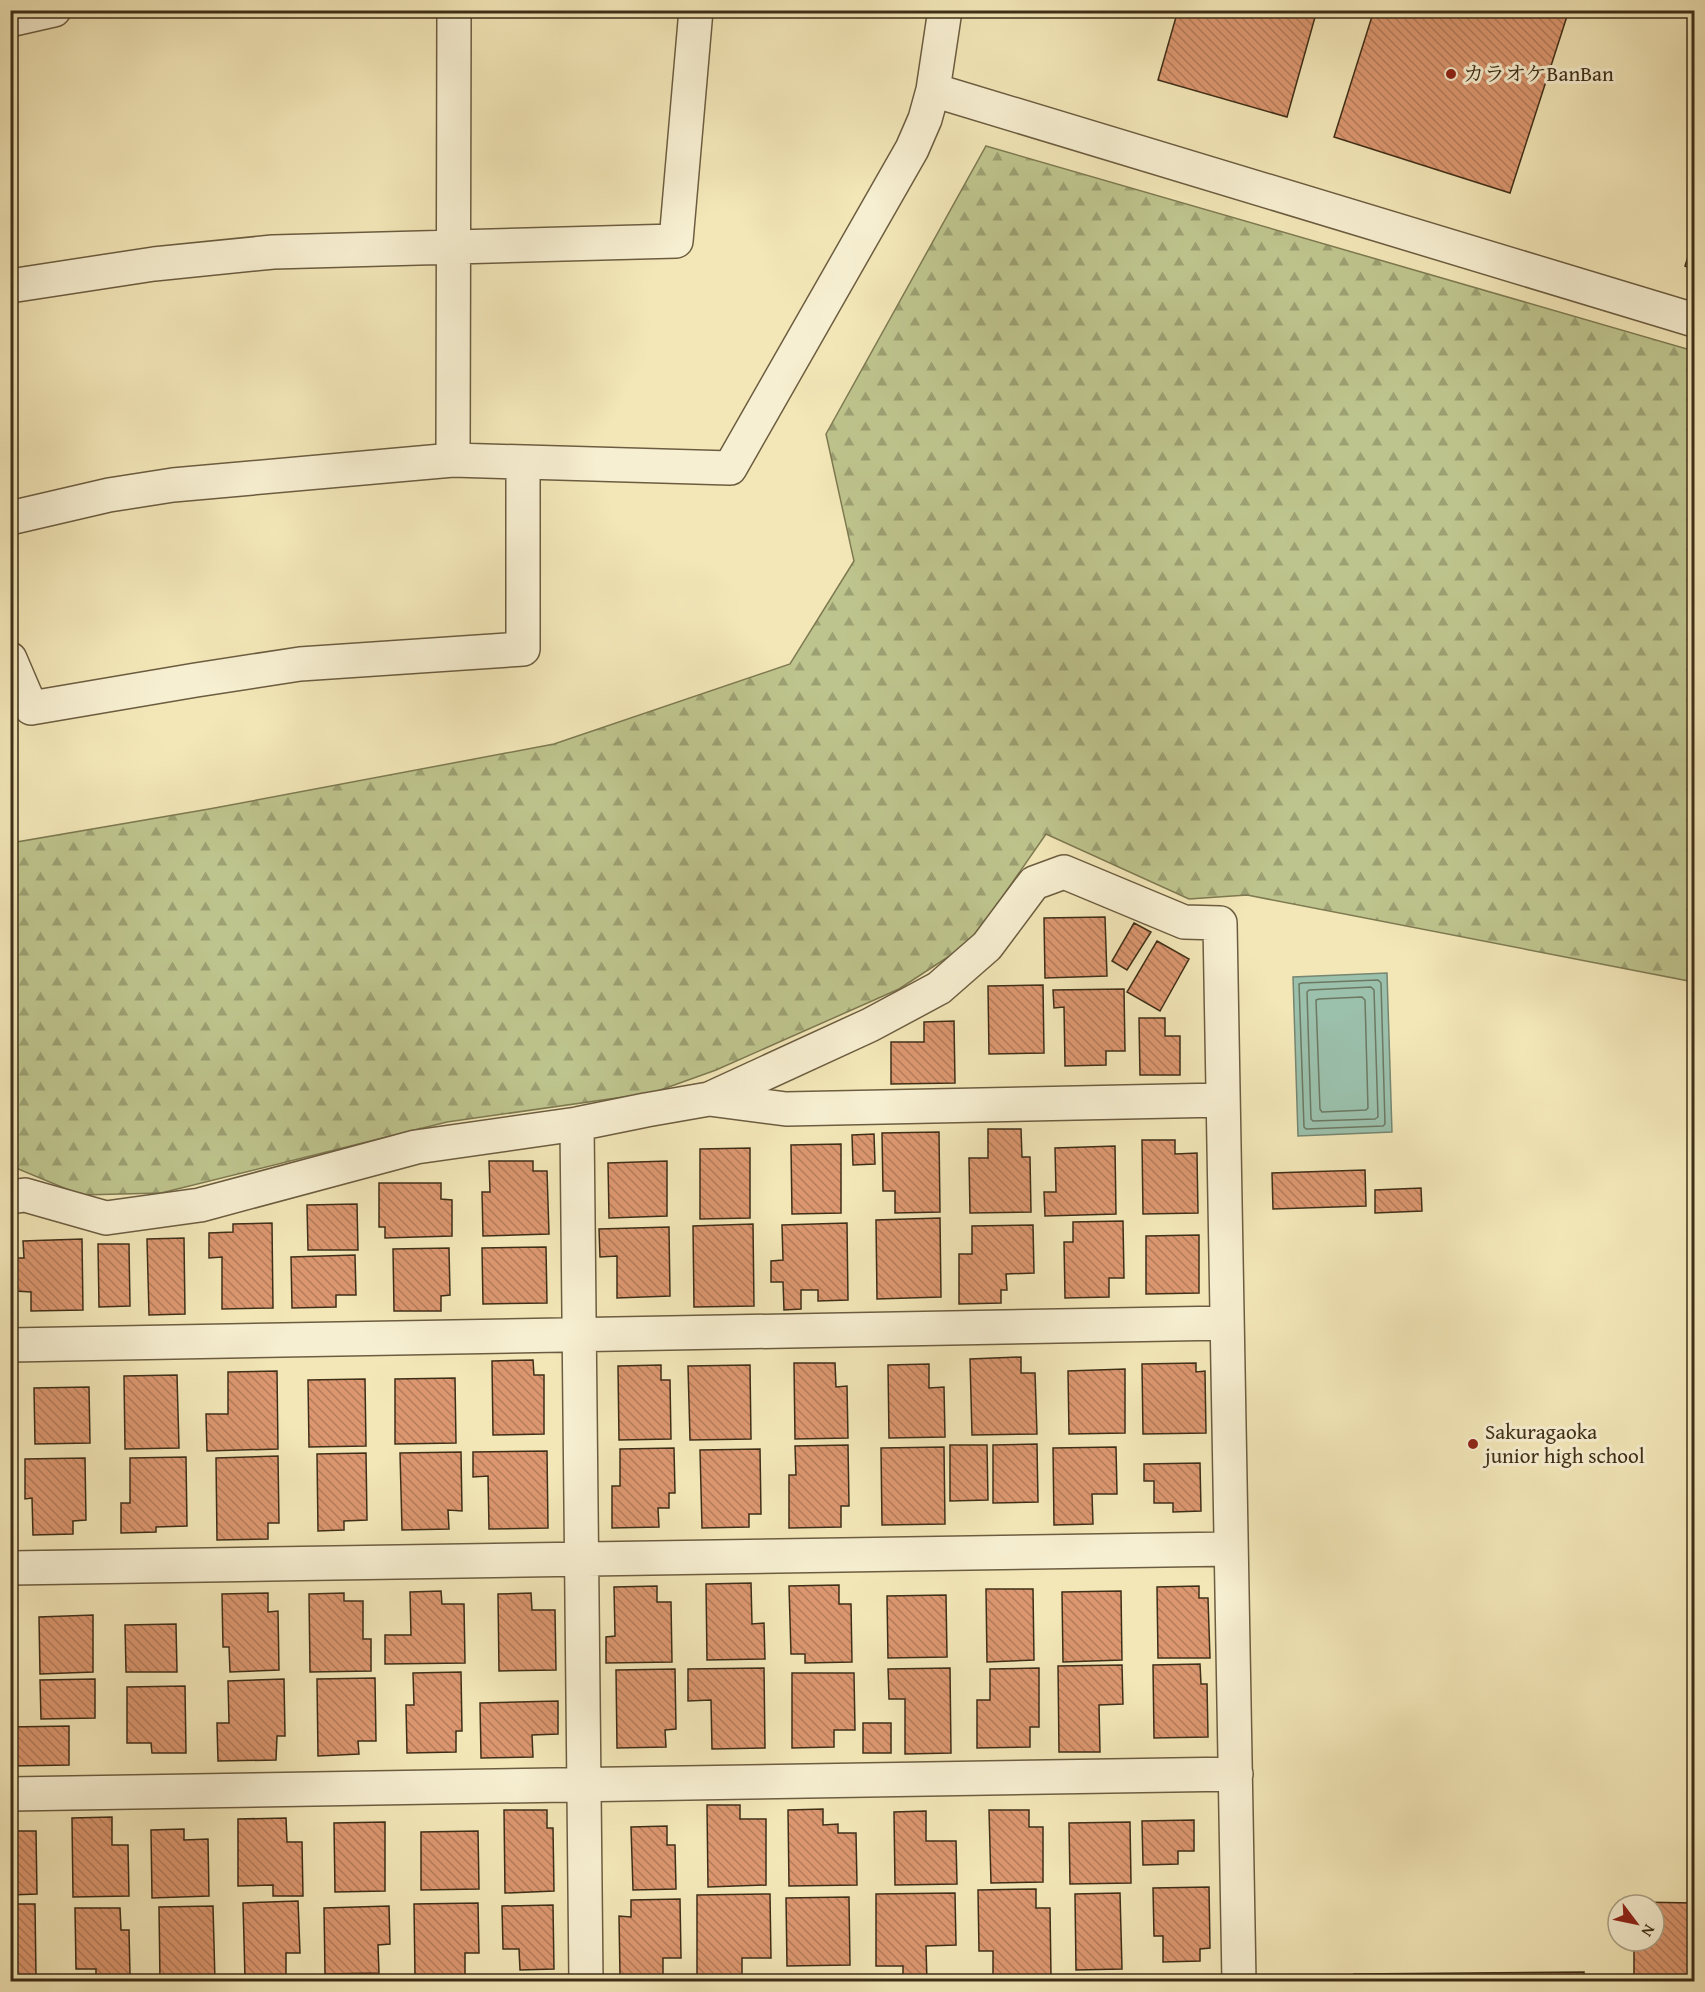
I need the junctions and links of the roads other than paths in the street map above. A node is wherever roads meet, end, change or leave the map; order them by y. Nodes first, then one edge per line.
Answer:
1 (54, 10) edge
2 (454, 10) edge
3 (696, 10) edge
4 (945, 10) edge
5 (10, 21) edge
6 (933, 90) junction
7 (454, 247) junction
8 (10, 286) edge
9 (1695, 320) edge
10 (453, 460) junction
11 (524, 462) junction
12 (10, 518) edge
13 (10, 659) edge
14 (709, 1100) junction
15 (1222, 1100) junction
16 (578, 1124) junction
17 (10, 1197) edge
18 (1227, 1323) junction
19 (579, 1335) junction
20 (10, 1345) edge
21 (1231, 1549) junction
22 (581, 1559) junction
23 (10, 1568) edge
24 (1236, 1774) junction
25 (584, 1784) junction
26 (10, 1794) edge
27 (586, 1982) edge
28 (1239, 1982) edge

1 - 5 street
2 - 7 street
3 - 7 street
4 - 6 street
6 - 9 street
6 - 11 street
7 - 8 street
7 - 10 street
10 - 11 street
10 - 12 street
11 - 13 street
14 - 15 street
14 - 15 street
14 - 16 street
15 - 18 street
16 - 17 street
16 - 19 street
18 - 19 street
18 - 21 street
19 - 20 street
19 - 22 street
21 - 22 street
21 - 24 street
22 - 23 street
22 - 25 street
24 - 25 street
24 - 28 street
25 - 26 street
25 - 27 street

